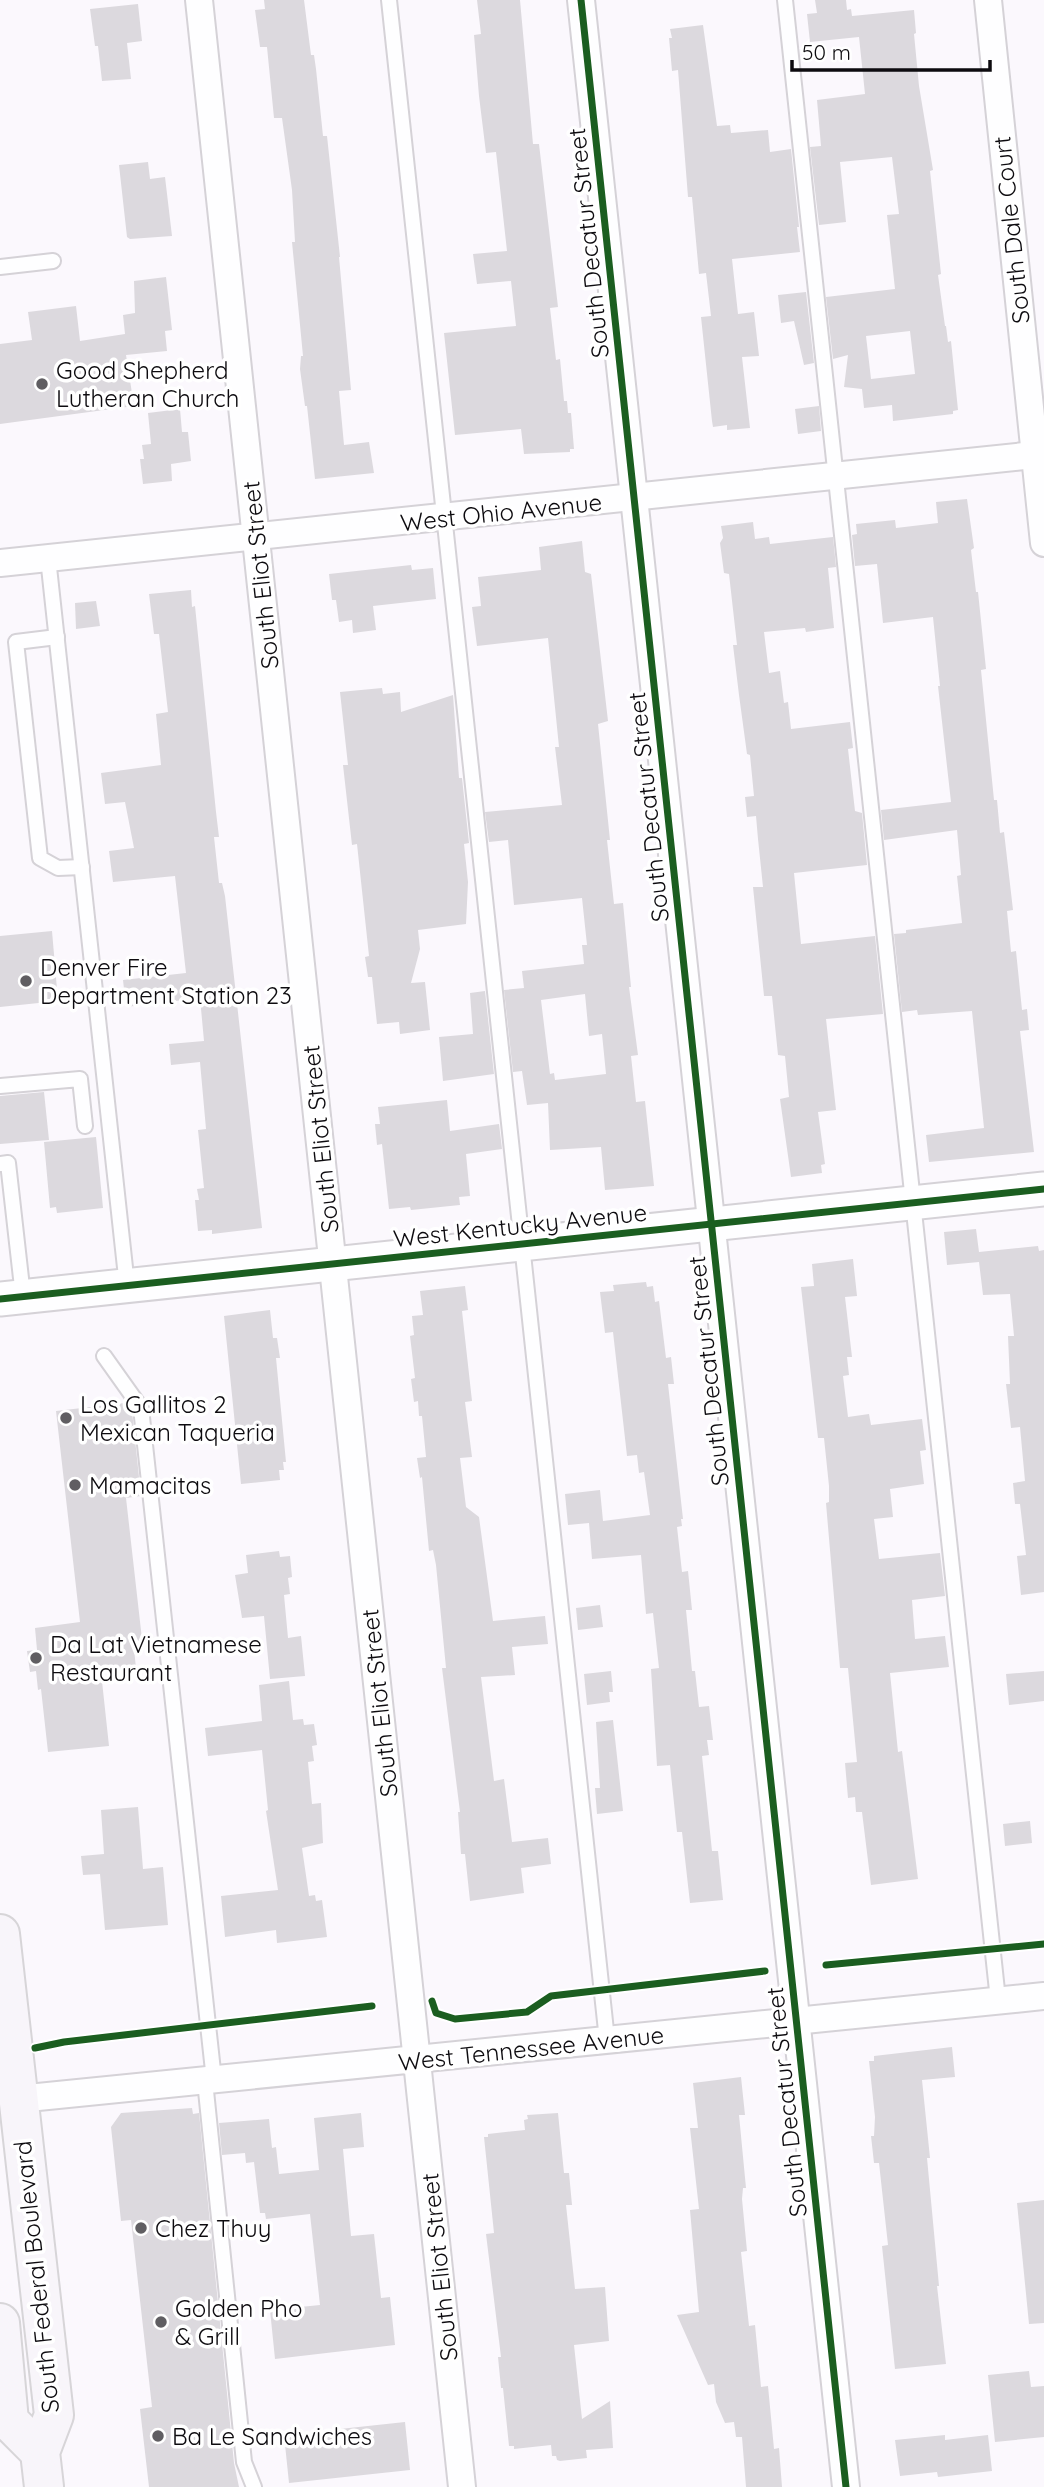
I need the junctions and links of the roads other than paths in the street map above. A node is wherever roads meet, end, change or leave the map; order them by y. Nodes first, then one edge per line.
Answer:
1 (199, 0) edge
2 (389, 0) edge
3 (581, 0) edge
4 (785, 0) edge
5 (988, 0) edge
6 (53, 261) dead end
7 (0, 267) edge
8 (1040, 455) edge
9 (836, 476) junction
10 (634, 498) junction
11 (444, 517) junction
12 (256, 537) junction
13 (1044, 543) edge
14 (48, 558) junction
15 (0, 563) edge
16 (57, 637) junction
17 (82, 867) junction
18 (105, 1077) junction
19 (80, 1079) junction
20 (0, 1086) edge
21 (85, 1126) dead end
22 (0, 1164) edge
23 (1044, 1189) edge
24 (913, 1203) junction
25 (712, 1224) junction
26 (522, 1244) junction
27 (333, 1264) junction
28 (127, 1286) junction
29 (11, 1298) edge
30 (104, 1356) dead end
31 (0, 1934) edge
32 (1044, 1996) edge
33 (998, 2000) junction
34 (797, 2021) junction
35 (607, 2040) junction
36 (417, 2059) junction
37 (209, 2081) junction
38 (18, 2099) junction
39 (0, 2323) edge
40 (42, 2469) edge
41 (254, 2487) edge
42 (462, 2487) edge
43 (846, 2487) edge

1 - 12 street, South Eliot Street
2 - 11 lane
3 - 10 street, South Decatur Street
4 - 9 lane
5 - 8 street, South Dale Court
6 - 7 lane
8 - 9 street, West Ohio Avenue
8 - 13 street, South Dale Court
9 - 10 street, West Ohio Avenue
9 - 24 lane
10 - 11 street, West Ohio Avenue
10 - 25 street, South Decatur Street
11 - 12 street, West Ohio Avenue
11 - 26 lane
12 - 14 street, West Ohio Avenue
12 - 27 street, South Eliot Street
14 - 15 street, West Ohio Avenue
14 - 16 lane
16 - 17 lane
16 - 17 lane
17 - 18 lane
18 - 19 lane
18 - 28 lane
19 - 20 lane
19 - 21 lane
22 - 29 lane
23 - 24 street, West Kentucky Avenue
24 - 25 street, West Kentucky Avenue
24 - 33 lane
25 - 26 street, West Kentucky Avenue
25 - 34 street, South Decatur Street
26 - 27 street, West Kentucky Avenue
26 - 35 lane
27 - 28 street, West Kentucky Avenue
27 - 36 street, South Eliot Street
28 - 29 street, West Kentucky Avenue
30 - 37 lane
31 - 38 main road, South Federal Boulevard
32 - 33 street, West Tennessee Avenue
33 - 34 street, West Tennessee Avenue
34 - 35 street, West Tennessee Avenue
34 - 43 street, South Decatur Street
35 - 36 street, West Tennessee Avenue
36 - 37 street, West Tennessee Avenue
36 - 42 street, South Eliot Street
37 - 38 street, West Tennessee Avenue
37 - 41 lane
38 - 40 main road, South Federal Boulevard
39 - 40 main road, South Federal Boulevard

